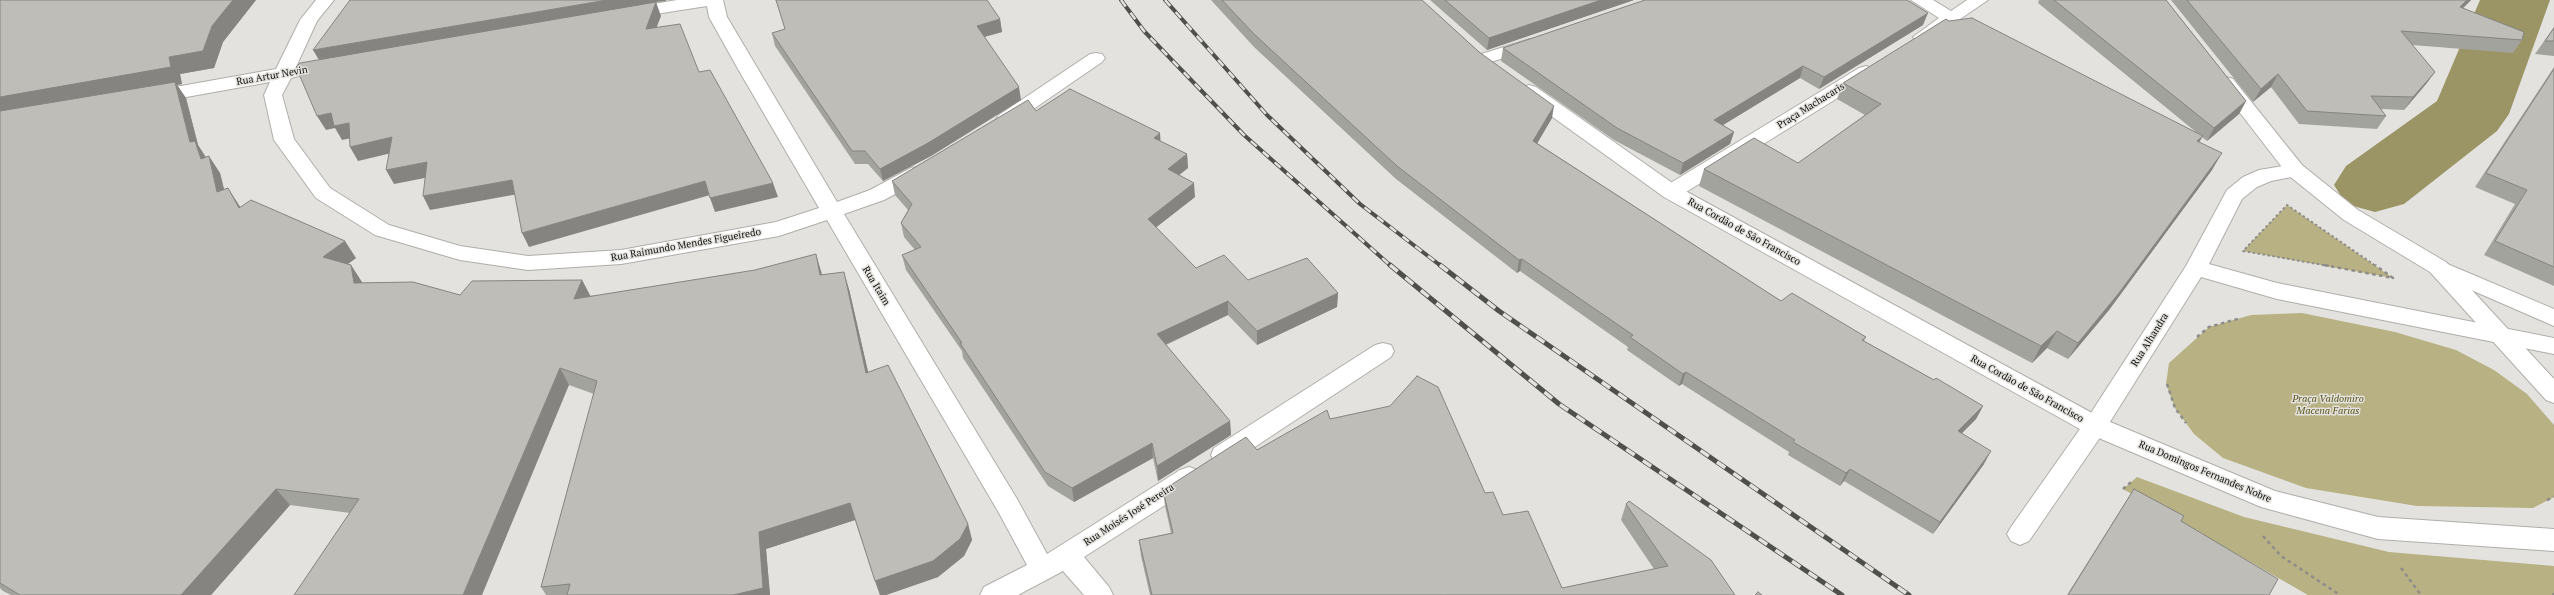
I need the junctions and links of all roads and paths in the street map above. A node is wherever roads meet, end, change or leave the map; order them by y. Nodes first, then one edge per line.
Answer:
1 (325, 0) edge
2 (709, 0) edge
3 (714, 0) edge
4 (1920, 0) edge
5 (1979, 0) edge
6 (616, 16) edge
7 (1951, 18) junction
8 (1544, 39) edge
9 (1468, 44) edge
10 (1907, 46) edge
11 (1096, 58) dead end
12 (1484, 59) junction
13 (1880, 63) edge
14 (2213, 67) edge
15 (306, 70) edge
16 (282, 74) junction
17 (134, 100) edge
18 (991, 129) edge
19 (932, 165) edge
20 (2295, 170) junction
21 (1671, 192) junction
22 (2287, 205) joint
23 (831, 211) junction
24 (2438, 267) junction
25 (2196, 268) junction
26 (2244, 317) dead end
27 (2554, 318) edge
28 (2498, 335) junction
29 (2192, 342) dead end
30 (2554, 346) edge
31 (1382, 351) dead end
32 (2168, 377) dead end
33 (2554, 394) edge
34 (2095, 426) junction
35 (2190, 429) dead end
36 (2554, 496) edge
37 (2540, 504) dead end
38 (2020, 534) dead end
39 (2260, 534) dead end
40 (2554, 540) edge
41 (1066, 555) junction
42 (1043, 570) junction
43 (993, 595) edge
44 (1100, 595) edge
45 (2340, 595) edge

1 - 16 street, Rua Raimundo Mendes Figueiredo
2 - 6 street
3 - 23 street, Rua Itaim
4 - 7 street
5 - 7 street
7 - 10 street
8 - 12 street
9 - 12 street, Rua Cordão de São Francisco
11 - 18 street
12 - 21 street, Rua Cordão de São Francisco
13 - 21 street, Praça Machacaris
14 - 20 street
15 - 16 street, Rua Artur Nevin
16 - 17 street, Rua Artur Nevin
16 - 23 street, Rua Raimundo Mendes Figueiredo
19 - 23 street, Rua Raimundo Mendes Figueiredo
20 - 24 street
20 - 25 street, Rua Alhandra
21 - 34 street, Rua Cordão de São Francisco
22 - 22 path
23 - 42 street, Rua Itaim
24 - 27 street
24 - 28 street
25 - 28 street
25 - 34 street, Rua Alhandra
26 - 29 path
28 - 30 street
28 - 33 street
31 - 41 street, Rua Moisés José Pereira
32 - 35 path
34 - 38 street, Rua Alhandra
34 - 40 street, Rua Domingos Fernandes Nobre
36 - 37 path
39 - 45 path
41 - 42 street, Rua Moisés José Pereira
41 - 44 street
42 - 43 street, Rua Moisés José Pereira

